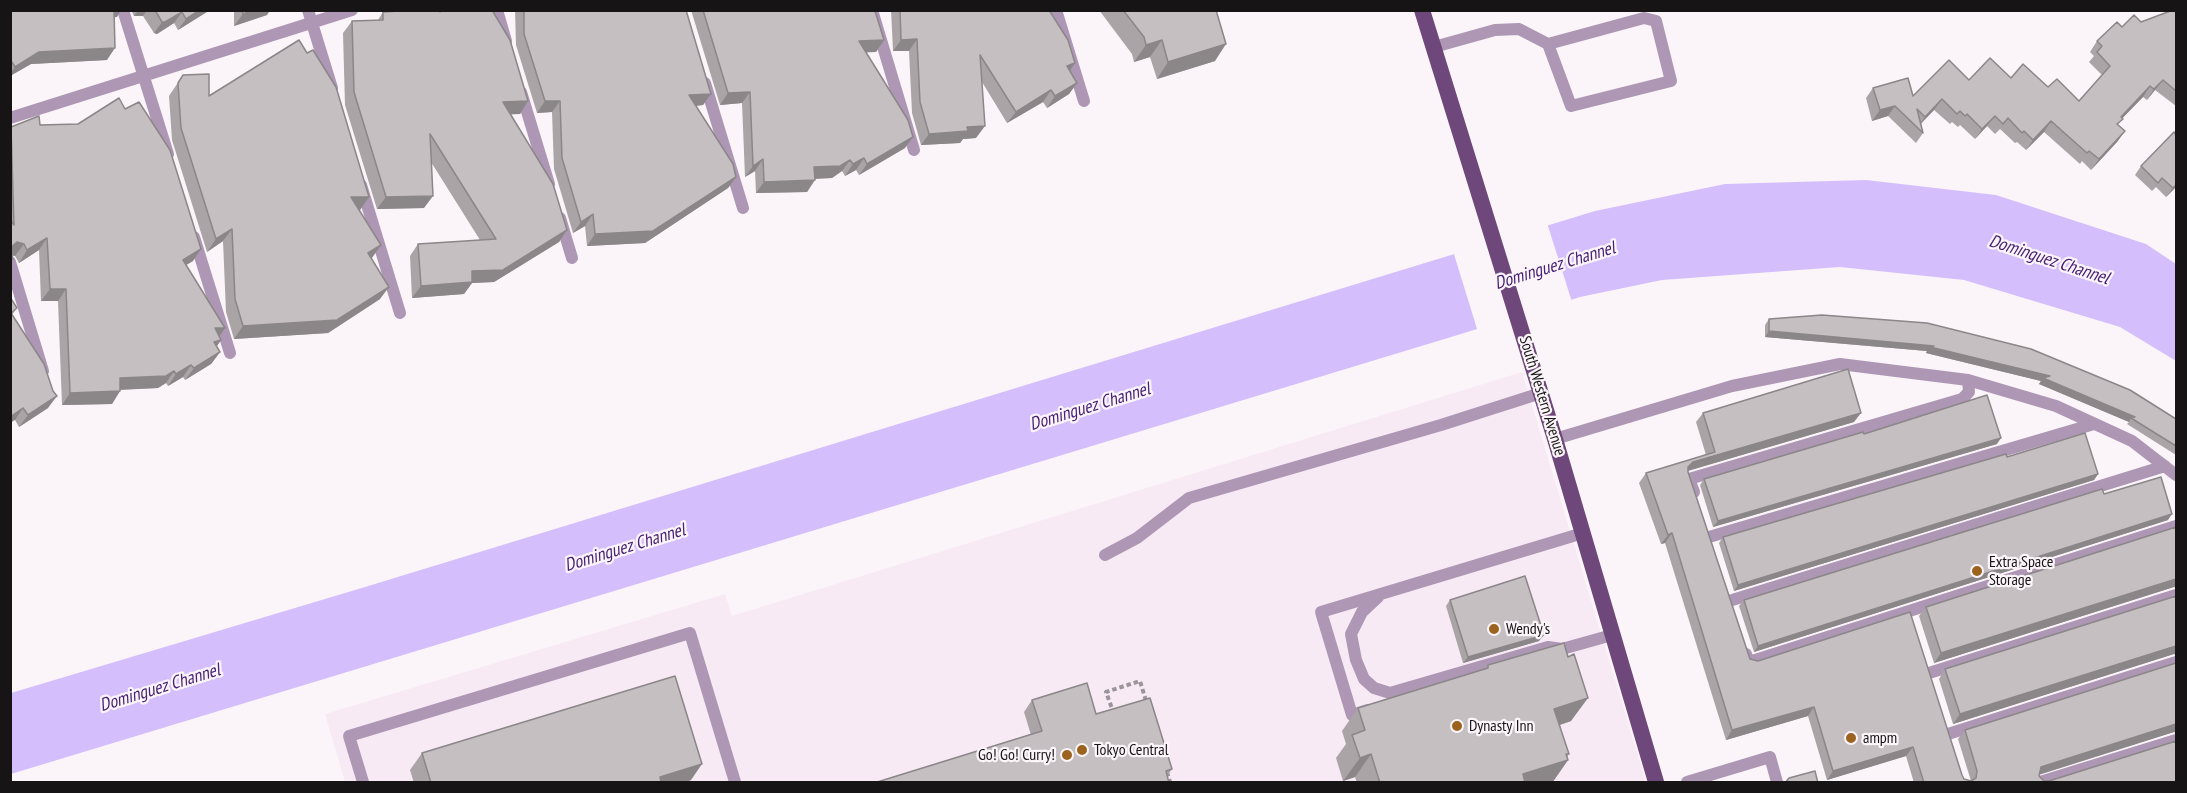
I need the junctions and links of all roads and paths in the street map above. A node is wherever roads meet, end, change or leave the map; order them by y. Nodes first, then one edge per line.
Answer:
1 (123, 10) edge
2 (308, 10) edge
3 (352, 10) edge
4 (497, 10) edge
5 (872, 10) edge
6 (1056, 10) edge
7 (1422, 10) edge
8 (312, 23) junction
9 (1548, 44) junction
10 (1434, 47) junction
11 (510, 56) edge
12 (700, 65) edge
13 (144, 76) junction
14 (517, 78) edge
15 (336, 101) edge
16 (1084, 101) dead end
17 (10, 117) edge
18 (914, 150) edge
19 (171, 164) edge
20 (356, 168) edge
21 (743, 208) dead end
22 (189, 220) edge
23 (572, 258) dead end
24 (10, 262) edge
25 (400, 313) dead end
26 (230, 353) dead end
27 (46, 379) edge
28 (1968, 380) junction
29 (1541, 393) junction
30 (2094, 424) junction
31 (1555, 439) junction
32 (2165, 466) junction
33 (2176, 475) edge
34 (1699, 508) edge
35 (2176, 526) edge
36 (1583, 533) junction
37 (1709, 538) edge
38 (1105, 555) dead end
39 (1382, 594) junction
40 (2176, 595) edge
41 (1729, 601) edge
42 (1612, 634) junction
43 (1742, 642) edge
44 (1562, 649) junction
45 (2176, 662) edge
46 (1929, 673) edge
47 (1150, 714) edge
48 (1115, 717) edge
49 (1948, 734) edge
50 (2176, 740) edge
51 (1166, 768) edge
52 (363, 783) edge
53 (735, 783) edge
54 (1170, 783) edge
55 (1656, 783) edge
56 (1687, 783) edge
57 (1777, 783) edge
58 (2040, 783) edge

1 - 13 lane
2 - 8 lane
3 - 8 lane
4 - 11 lane
5 - 18 lane
6 - 16 lane
7 - 10 main road, South Western Avenue
8 - 13 lane
8 - 15 lane
9 - 9 lane
9 - 10 lane
10 - 29 main road, South Western Avenue
12 - 21 lane
13 - 17 lane
13 - 19 lane
14 - 23 lane
20 - 25 lane
22 - 26 lane
24 - 27 lane
28 - 30 lane
28 - 31 lane
28 - 34 lane
29 - 31 main road, South Western Avenue
29 - 38 lane
30 - 32 lane
30 - 37 lane
31 - 36 main road, South Western Avenue
32 - 33 lane
32 - 41 lane
35 - 43 lane
36 - 39 lane
36 - 42 main road, South Western Avenue
39 - 44 lane
39 - 44 lane
40 - 46 lane
42 - 44 lane
42 - 55 main road, South Western Avenue
45 - 49 lane
47 - 48 path
50 - 58 lane
51 - 54 path
52 - 53 lane
56 - 57 lane

